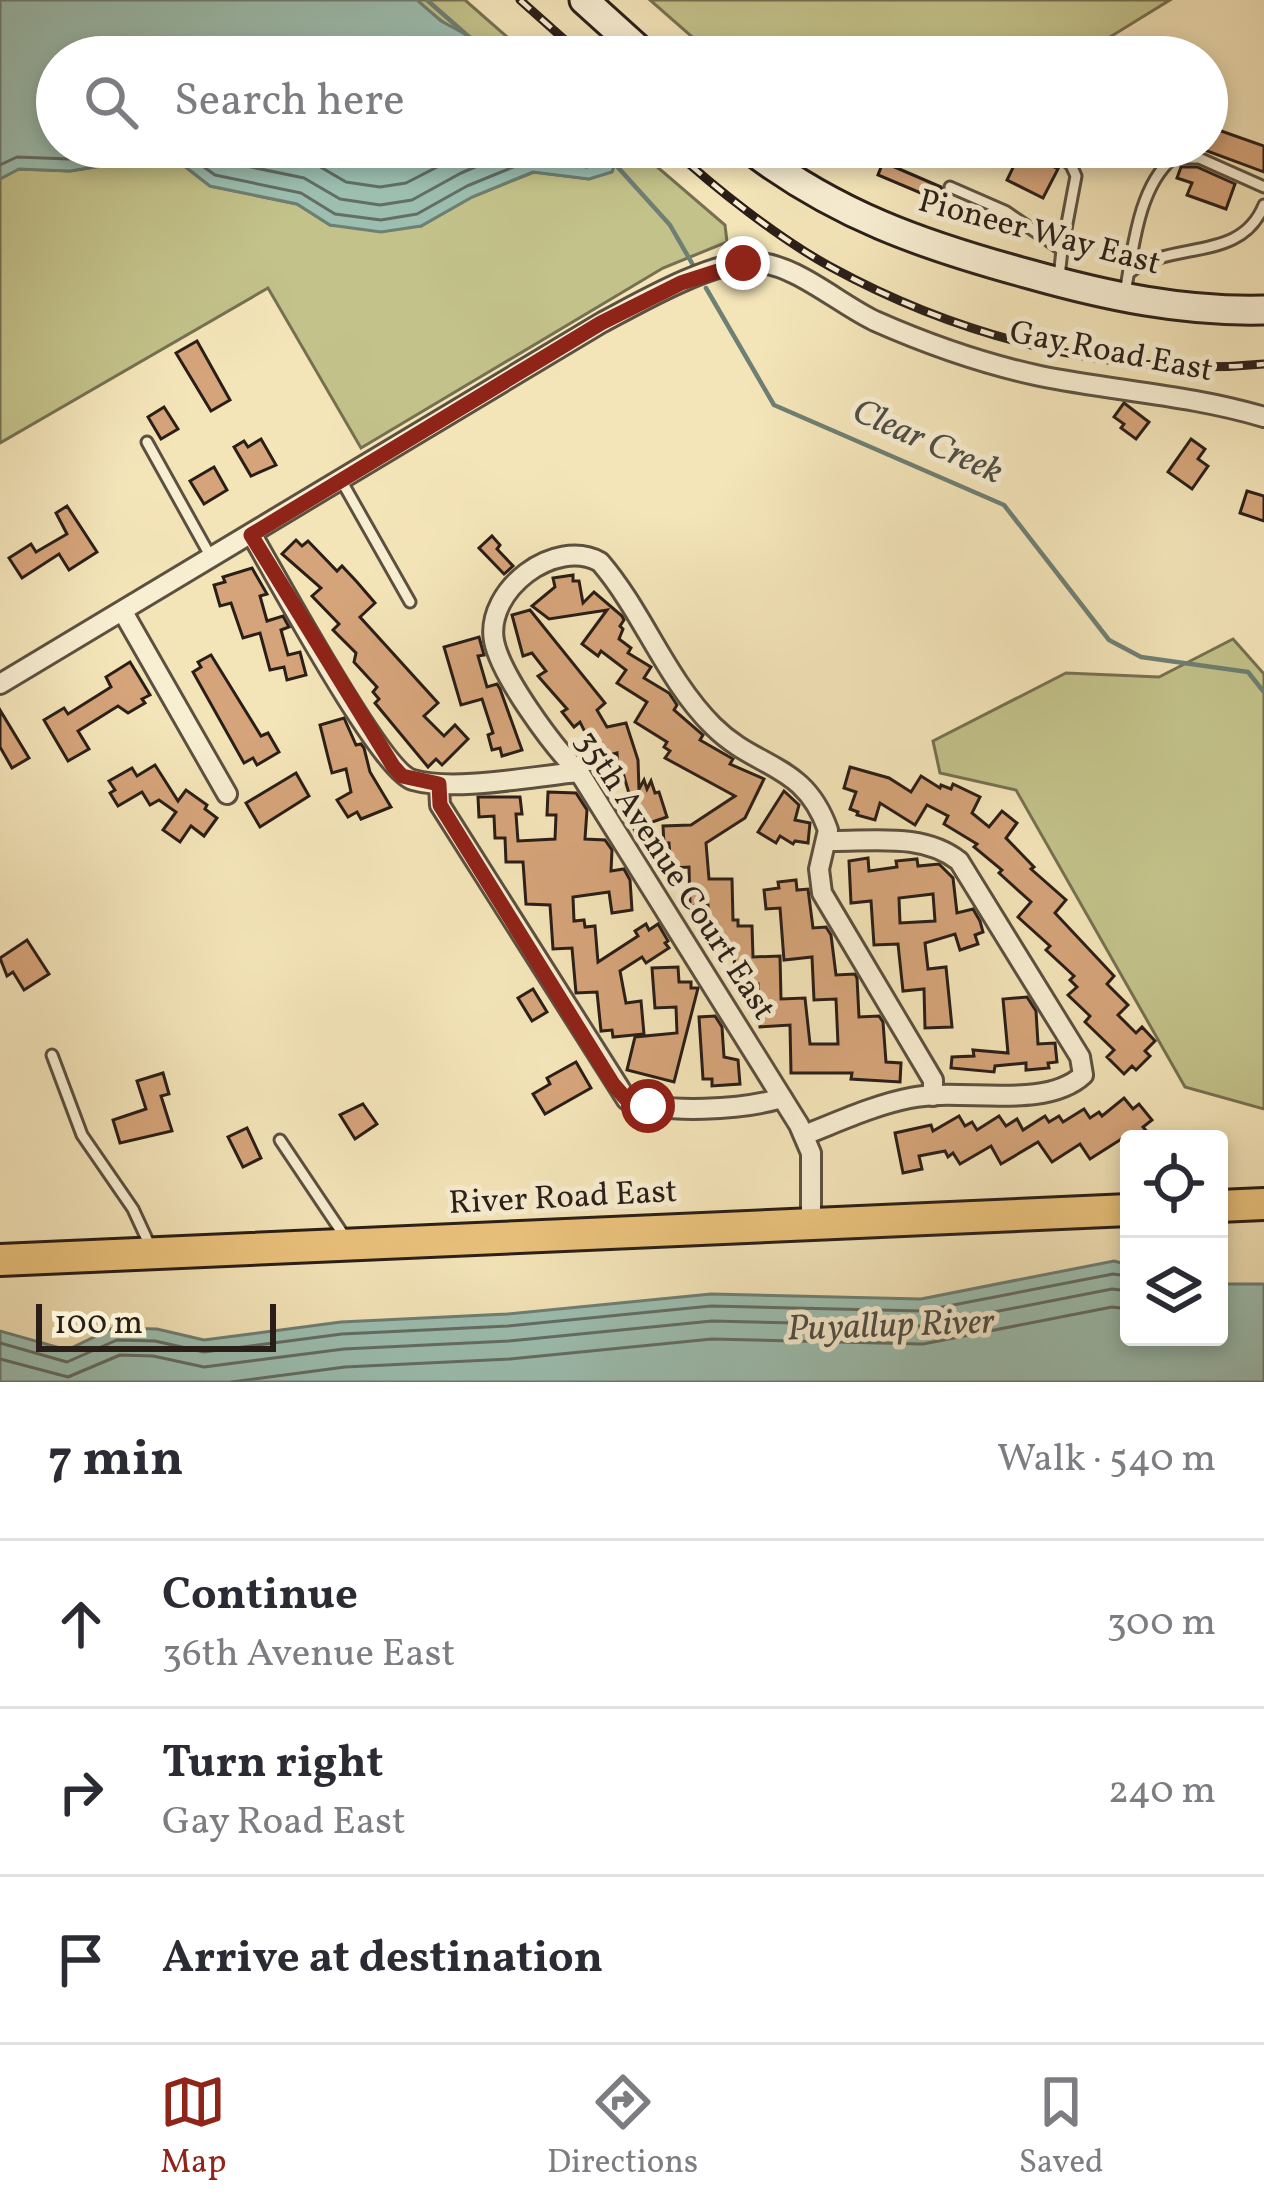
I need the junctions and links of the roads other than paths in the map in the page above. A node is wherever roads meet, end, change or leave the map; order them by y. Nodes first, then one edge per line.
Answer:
1 (584, 0) edge
2 (624, 36) edge
3 (775, 168) edge
4 (1073, 168) edge
5 (1163, 168) edge
6 (1221, 168) edge
7 (1264, 187) edge
8 (950, 188) dead end
9 (1264, 205) edge
10 (1062, 250) junction
11 (1058, 283) junction
12 (1127, 286) junction
13 (1264, 310) edge
14 (1264, 417) edge
15 (147, 442) dead end
16 (341, 481) junction
17 (251, 535) junction
18 (212, 559) junction
19 (410, 602) dead end
20 (123, 612) junction
21 (0, 684) edge
22 (579, 772) junction
23 (439, 784) junction
24 (227, 794) dead end
25 (826, 842) junction
26 (52, 1055) dead end
27 (933, 1096) junction
28 (782, 1099) junction
29 (804, 1135) junction
30 (280, 1140) dead end
31 (1264, 1204) edge
32 (1228, 1206) edge
33 (1120, 1210) edge
34 (811, 1223) junction
35 (350, 1244) junction
36 (153, 1253) junction
37 (0, 1260) edge

1 - 2 main road
3 - 11 main road, Pioneer Way East
4 - 10 lane
5 - 12 lane
6 - 7 lane
8 - 10 lane
9 - 12 lane
10 - 11 lane
11 - 12 main road, Pioneer Way East
12 - 13 main road, Pioneer Way East
14 - 16 street, Gay Road East
15 - 18 lane
16 - 17 street, Gay Road East
16 - 19 lane
17 - 18 street, Gay Road East
17 - 23 street
18 - 20 street, Gay Road East
20 - 21 street, Gay Road East
20 - 24 street
22 - 23 street
22 - 25 street, 35th Avenue Court East
22 - 28 street, 35th Avenue Court East
23 - 28 street
25 - 27 street
25 - 27 street
26 - 36 lane
27 - 29 street
28 - 29 street, 35th Avenue Court East
29 - 34 street, 35th Avenue Court East
30 - 35 lane
31 - 32 main road
33 - 34 main road, River Road East
34 - 35 main road, River Road East
35 - 36 main road, River Road East
36 - 37 main road, River Road East

